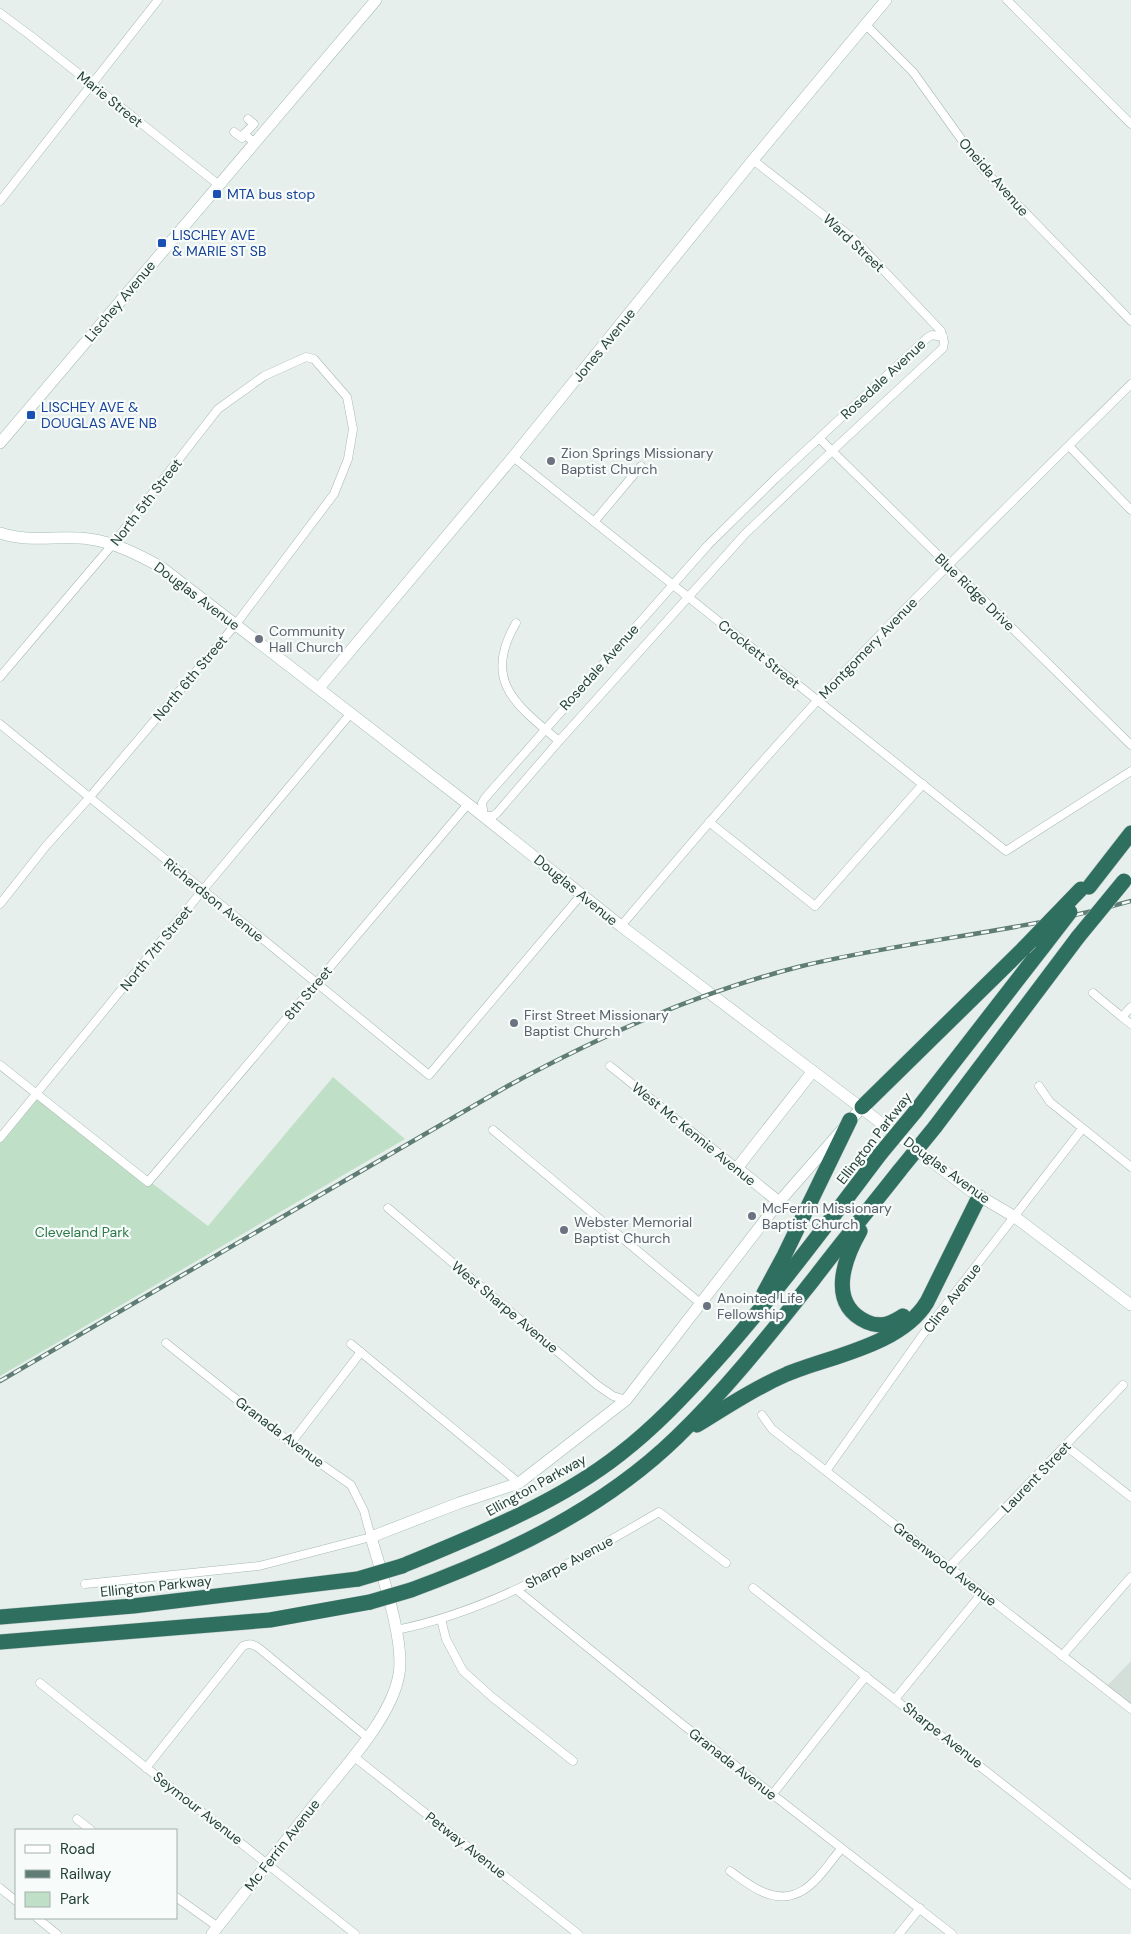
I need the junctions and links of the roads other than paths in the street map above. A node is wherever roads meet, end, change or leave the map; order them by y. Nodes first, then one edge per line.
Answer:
1 (158, 0) edge
2 (376, 0) edge
3 (886, 0) edge
4 (1007, 0) edge
5 (0, 13) edge
6 (866, 25) junction
7 (92, 85) junction
8 (248, 119) dead end
9 (1131, 124) edge
10 (244, 130) junction
11 (234, 132) dead end
12 (255, 143) junction
13 (753, 160) junction
14 (219, 185) junction
15 (0, 201) edge
16 (1131, 321) edge
17 (943, 337) junction
18 (314, 358) joint
19 (1131, 384) edge
20 (820, 439) junction
21 (0, 444) edge
22 (1068, 446) junction
23 (832, 451) junction
24 (513, 457) junction
25 (641, 466) dead end
26 (1131, 510) edge
27 (594, 522) junction
28 (0, 534) edge
29 (112, 545) junction
30 (947, 566) junction
31 (674, 584) junction
32 (688, 596) junction
33 (516, 623) dead end
34 (236, 624) junction
35 (0, 677) edge
36 (319, 688) junction
37 (817, 701) junction
38 (351, 713) junction
39 (0, 724) edge
40 (545, 729) junction
41 (559, 740) junction
42 (1131, 745) edge
43 (1131, 771) edge
44 (923, 784) junction
45 (89, 798) junction
46 (468, 804) junction
47 (484, 816) junction
48 (709, 822) junction
49 (1131, 833) edge
50 (1127, 877) edge
51 (1085, 888) junction
52 (202, 891) junction
53 (581, 895) junction
54 (0, 904) edge
55 (621, 926) junction
56 (316, 984) junction
57 (1093, 994) dead end
58 (1129, 1008) edge
59 (1122, 1017) junction
60 (1131, 1024) edge
61 (0, 1065) edge
62 (610, 1066) dead end
63 (813, 1072) junction
64 (1040, 1086) dead end
65 (37, 1095) junction
66 (862, 1107) junction
67 (850, 1120) junction
68 (1082, 1129) junction
69 (494, 1130) dead end
70 (0, 1138) edge
71 (1131, 1167) edge
72 (737, 1168) junction
73 (885, 1190) junction
74 (975, 1194) junction
75 (779, 1202) junction
76 (388, 1208) dead end
77 (1015, 1217) junction
78 (700, 1303) junction
79 (1131, 1305) edge
80 (745, 1328) junction
81 (166, 1343) dead end
82 (351, 1344) dead end
83 (361, 1352) junction
84 (1122, 1385) dead end
85 (626, 1400) junction
86 (762, 1415) dead end
87 (676, 1438) junction
88 (291, 1443) junction
89 (1066, 1446) junction
90 (826, 1471) junction
91 (519, 1483) junction
92 (1131, 1497) edge
93 (371, 1537) junction
94 (726, 1563) dead end
95 (949, 1567) junction
96 (1131, 1577) edge
97 (85, 1584) dead end
98 (753, 1588) dead end
99 (517, 1590) junction
100 (982, 1593) junction
101 (0, 1611) edge
102 (44, 1613) junction
103 (0, 1617) edge
104 (441, 1619) junction
105 (396, 1630) junction
106 (0, 1642) edge
107 (1062, 1656) junction
108 (866, 1676) junction
109 (40, 1683) dead end
110 (896, 1698) junction
111 (1131, 1709) edge
112 (368, 1737) junction
113 (353, 1756) junction
114 (573, 1761) dead end
115 (146, 1768) junction
116 (772, 1795) junction
117 (77, 1819) dead end
118 (90, 1829) edge
119 (841, 1849) junction
120 (268, 1863) junction
121 (730, 1871) dead end
122 (1131, 1885) edge
123 (0, 1888) edge
124 (178, 1899) edge
125 (15, 1900) edge
126 (920, 1908) junction
127 (38, 1919) edge
128 (215, 1930) edge
129 (56, 1934) edge
130 (355, 1934) edge
131 (578, 1934) edge
132 (899, 1934) edge
133 (952, 1934) edge

1 - 7 street
2 - 12 street, Lischey Avenue
3 - 6 street, Jones Avenue
4 - 9 street
5 - 7 street, Marie Street
6 - 13 street, Jones Avenue
6 - 16 street, Oneida Avenue
7 - 14 street, Marie Street
7 - 15 street
8 - 10 street
10 - 11 street
10 - 12 street
12 - 14 street, Lischey Avenue
13 - 17 street, Ward Street
13 - 24 street, Jones Avenue
14 - 21 street, Lischey Avenue
17 - 20 street, Rosedale Avenue
17 - 23 street, Rosedale Avenue
18 - 29 street, North 5th Street
18 - 34 street, North 6th Street
19 - 22 street, Montgomery Avenue
20 - 23 street, Blue Ridge Drive
20 - 31 street, Rosedale Avenue
22 - 26 street
22 - 30 street, Montgomery Avenue
23 - 30 street, Blue Ridge Drive
23 - 32 street, Rosedale Avenue
24 - 27 street, Crockett Street
24 - 36 street, Jones Avenue
25 - 27 street
27 - 31 street, Crockett Street
28 - 29 street, Douglas Avenue
29 - 34 street, Douglas Avenue
29 - 35 street, North 5th Street
30 - 37 street, Montgomery Avenue
30 - 42 street, Blue Ridge Drive
31 - 32 street, Crockett Street
31 - 40 street, Rosedale Avenue
32 - 37 street, Crockett Street
32 - 41 street, Rosedale Avenue
33 - 40 street
34 - 36 street, Douglas Avenue
34 - 45 street, North 6th Street
36 - 38 street, Douglas Avenue
37 - 44 street, Crockett Street
37 - 48 street, Montgomery Avenue
38 - 46 street, Douglas Avenue
38 - 52 street, North 7th Street
39 - 45 street, Richardson Avenue
40 - 41 street
40 - 47 street, Rosedale Avenue
41 - 47 street, Rosedale Avenue
43 - 44 street, Crockett Street
44 - 48 street
45 - 52 street, Richardson Avenue
45 - 54 street, North 6th Street
46 - 47 street, Douglas Avenue
46 - 56 street, 8th Street
47 - 53 street, Douglas Avenue
48 - 55 street, Montgomery Avenue
49 - 51 highway
50 - 73 highway, bridge
51 - 66 highway, bridge
51 - 80 highway, Ellington Parkway, bridge
52 - 56 street, Richardson Avenue
52 - 65 street, North 7th Street
53 - 55 street, Douglas Avenue
53 - 56 street, Richardson Avenue
55 - 63 street, Douglas Avenue
56 - 65 street, 8th Street
57 - 59 street
58 - 59 street
59 - 60 street
61 - 65 street
62 - 72 street, West Mc Kennie Avenue
63 - 66 street, Douglas Avenue
63 - 72 street
64 - 68 street
65 - 70 street, North 7th Street
66 - 67 street
66 - 74 street, Douglas Avenue
67 - 75 street
67 - 80 highway
68 - 71 street
68 - 77 street, Cline Avenue
69 - 78 street
72 - 75 street, West Mc Kennie Avenue
73 - 74 highway
73 - 87 highway
74 - 77 street, Douglas Avenue
74 - 87 highway
75 - 78 street
76 - 85 street, West Sharpe Avenue
77 - 79 street, Douglas Avenue
77 - 90 street, Cline Avenue
78 - 85 street
80 - 102 highway, Ellington Parkway, bridge
81 - 88 street, Granada Avenue
82 - 83 street
83 - 88 street
83 - 91 street
84 - 89 street, Laurent Street
85 - 91 street
86 - 90 street, Greenwood Avenue
87 - 106 highway, bridge
88 - 93 street, Granada Avenue
89 - 92 street
89 - 95 street, Laurent Street
90 - 95 street, Greenwood Avenue
91 - 93 street
93 - 97 street
93 - 105 street, Mc Ferrin Avenue
94 - 99 street, Sharpe Avenue
95 - 100 street, Greenwood Avenue
96 - 107 street
98 - 108 street, Sharpe Avenue
99 - 104 street, Sharpe Avenue
99 - 116 street, Granada Avenue
100 - 107 street, Greenwood Avenue
100 - 110 street
101 - 102 highway
102 - 103 highway, Ellington Parkway
104 - 105 street, Sharpe Avenue
104 - 114 street
105 - 112 street, Mc Ferrin Avenue
107 - 111 street, Greenwood Avenue
108 - 110 street, Sharpe Avenue
108 - 116 street
109 - 115 street, Seymour Avenue
110 - 122 street, Sharpe Avenue
112 - 113 street, Mc Ferrin Avenue
112 - 115 street
113 - 120 street, Mc Ferrin Avenue
113 - 131 street, Petway Avenue
115 - 120 street, Seymour Avenue
116 - 119 street, Granada Avenue
117 - 118 street
119 - 121 street
119 - 126 street, Granada Avenue
120 - 128 street, Mc Ferrin Avenue
120 - 130 street, Seymour Avenue
123 - 125 street
124 - 128 street
126 - 132 street
126 - 133 street, Granada Avenue
127 - 129 street

